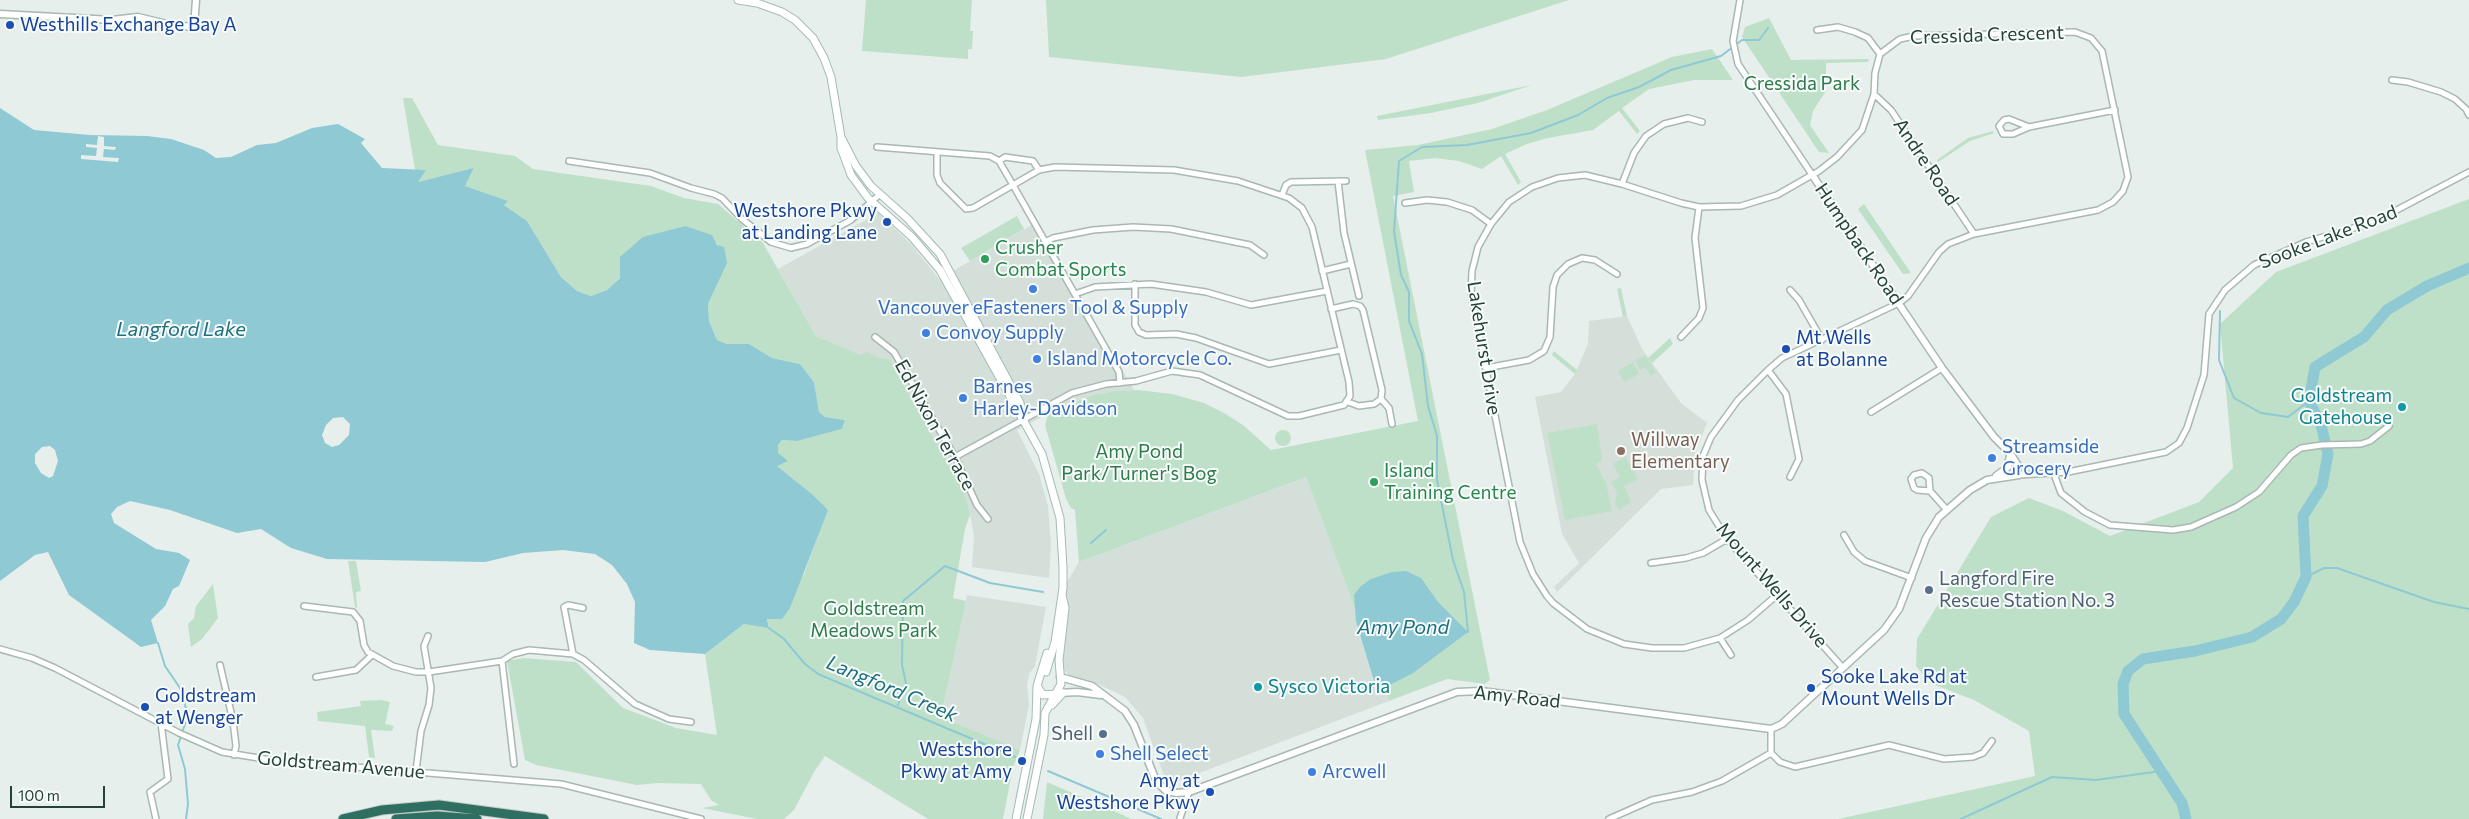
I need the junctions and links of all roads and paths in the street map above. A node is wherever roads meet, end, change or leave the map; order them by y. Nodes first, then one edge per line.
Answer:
1 (196, 0) edge
2 (738, 0) edge
3 (1740, 0) edge
4 (0, 14) edge
5 (194, 26) junction
6 (208, 27) dead end
7 (1817, 30) dead end
8 (1880, 54) junction
9 (2392, 80) dead end
10 (1874, 94) junction
11 (2115, 110) junction
12 (2469, 115) edge
13 (1702, 122) dead end
14 (2029, 127) junction
15 (841, 137) junction
16 (877, 147) dead end
17 (937, 152) junction
18 (569, 161) dead end
19 (999, 161) junction
20 (1039, 170) junction
21 (2469, 172) edge
22 (1813, 176) junction
23 (2463, 177) junction
24 (2469, 177) edge
25 (1338, 181) junction
26 (1346, 181) dead end
27 (1622, 184) junction
28 (1013, 185) junction
29 (879, 195) junction
30 (1282, 195) junction
31 (872, 202) junction
32 (1405, 203) dead end
33 (1699, 207) junction
34 (1491, 224) junction
35 (1974, 234) junction
36 (1045, 242) junction
37 (1264, 255) dead end
38 (1350, 264) junction
39 (1322, 271) junction
40 (1617, 274) dead end
41 (1135, 284) junction
42 (1790, 290) dead end
43 (1327, 291) junction
44 (1075, 294) junction
45 (1359, 296) dead end
46 (1899, 303) junction
47 (1331, 308) junction
48 (875, 336) dead end
49 (1681, 337) dead end
50 (1822, 340) junction
51 (1341, 350) junction
52 (1486, 368) junction
53 (1942, 368) junction
54 (1768, 370) junction
55 (1120, 383) junction
56 (1381, 399) junction
57 (1348, 402) junction
58 (1871, 412) dead end
59 (1024, 418) junction
60 (1392, 424) dead end
61 (2389, 426) dead end
62 (2010, 454) junction
63 (956, 457) junction
64 (2054, 474) junction
65 (2019, 475) junction
66 (1790, 477) dead end
67 (1994, 477) junction
68 (1930, 491) dead end
69 (1947, 510) junction
70 (988, 519) dead end
71 (1844, 535) dead end
72 (1727, 539) junction
73 (1651, 562) dead end
74 (1912, 578) junction
75 (1062, 595) junction
76 (1777, 595) junction
77 (304, 606) dead end
78 (583, 608) dead end
79 (428, 636) dead end
80 (1720, 638) junction
81 (0, 649) edge
82 (573, 654) junction
83 (1732, 655) dead end
84 (371, 656) junction
85 (502, 661) junction
86 (220, 665) dead end
87 (1843, 668) junction
88 (429, 672) junction
89 (1042, 674) junction
90 (316, 677) dead end
91 (1060, 677) junction
92 (1036, 686) junction
93 (1063, 693) junction
94 (1055, 694) junction
95 (1103, 695) junction
96 (691, 722) dead end
97 (1045, 722) junction
98 (161, 723) junction
99 (1771, 729) junction
100 (1992, 741) dead end
101 (1771, 753) junction
102 (234, 755) junction
103 (514, 764) dead end
104 (416, 771) junction
105 (1189, 792) junction
106 (1180, 818) edge
107 (156, 819) edge
108 (342, 819) edge
109 (396, 819) edge
110 (477, 819) edge
111 (544, 819) edge
112 (700, 819) edge
113 (1016, 819) edge
114 (1028, 819) edge
115 (1609, 819) edge

1 - 5 street
2 - 15 main road
3 - 22 street, Humpback Road
4 - 5 street
5 - 6 street
7 - 8 street
8 - 10 street
8 - 11 street, Cressida Crescent
9 - 12 street
10 - 22 street
10 - 35 street, Andre Road
11 - 14 street
11 - 35 street, Cressida Crescent
13 - 27 street
14 - 14 street
15 - 29 main road
15 - 31 main road
16 - 17 street
17 - 19 street
17 - 28 street
18 - 31 street
19 - 20 street
19 - 28 street
20 - 28 street
20 - 30 street
21 - 23 street, Sooke Lake Road
22 - 33 street, Lakehurst Drive
22 - 46 street, Humpback Road
23 - 24 street
23 - 64 street, Sooke Lake Road
25 - 26 street
25 - 30 street
25 - 38 street
27 - 33 street, Lakehurst Drive
27 - 34 street, Lakehurst Drive
28 - 36 street
29 - 31 street
29 - 59 main road
30 - 39 street
31 - 59 main road
32 - 34 street
33 - 49 street
34 - 52 street, Lakehurst Drive
35 - 46 street, Cressida Crescent
36 - 37 street
36 - 44 street
38 - 39 street
38 - 45 street
39 - 43 street
40 - 52 street
41 - 43 street
41 - 44 street
41 - 51 street
42 - 50 street
43 - 47 street
44 - 55 street
46 - 50 street, Mount Wells Drive
46 - 53 street, Humpback Road
47 - 51 street
47 - 56 street
48 - 63 street, Ed Nixon Terrace
50 - 54 street, Mount Wells Drive
51 - 57 street
52 - 80 street, Lakehurst Drive
53 - 58 street
53 - 62 street, Humpback Road
54 - 66 street
54 - 72 street, Mount Wells Drive
55 - 57 street
55 - 59 street
56 - 57 street
56 - 60 street
59 - 63 street
59 - 75 main road
61 - 64 street
62 - 65 street, Humpback Road
62 - 67 street
63 - 70 street, Ed Nixon Terrace
64 - 65 street, Sooke Lake Road
65 - 67 street, Sooke Lake Road
67 - 69 street, Sooke Lake Road
68 - 69 street
69 - 74 street, Sooke Lake Road
71 - 74 street
72 - 73 street
72 - 76 street, Mount Wells Drive
74 - 87 street, Sooke Lake Road
75 - 89 main road
75 - 91 main road
76 - 80 street, Lakehurst Drive
76 - 87 street, Mount Wells Drive
77 - 84 street
78 - 82 street
79 - 88 street
80 - 83 street
81 - 98 street, Goldstream Avenue
82 - 85 street
82 - 96 street
84 - 88 street
84 - 90 street
85 - 88 street
85 - 103 street
86 - 102 street
87 - 99 street, Sooke Lake Road
88 - 104 street
89 - 91 main road
89 - 92 main road
91 - 94 main road
91 - 95 street, Amy Road
92 - 94 main road
92 - 113 main road
93 - 94 street
93 - 95 street
93 - 97 main road
94 - 97 main road
95 - 105 street, Amy Road
97 - 114 main road
98 - 102 street, Goldstream Avenue
98 - 107 street
99 - 101 street
99 - 105 street, Amy Road
100 - 101 street
101 - 115 street
102 - 104 street, Goldstream Avenue
104 - 112 street, Goldstream Avenue
105 - 106 street
108 - 111 highway
109 - 110 highway

